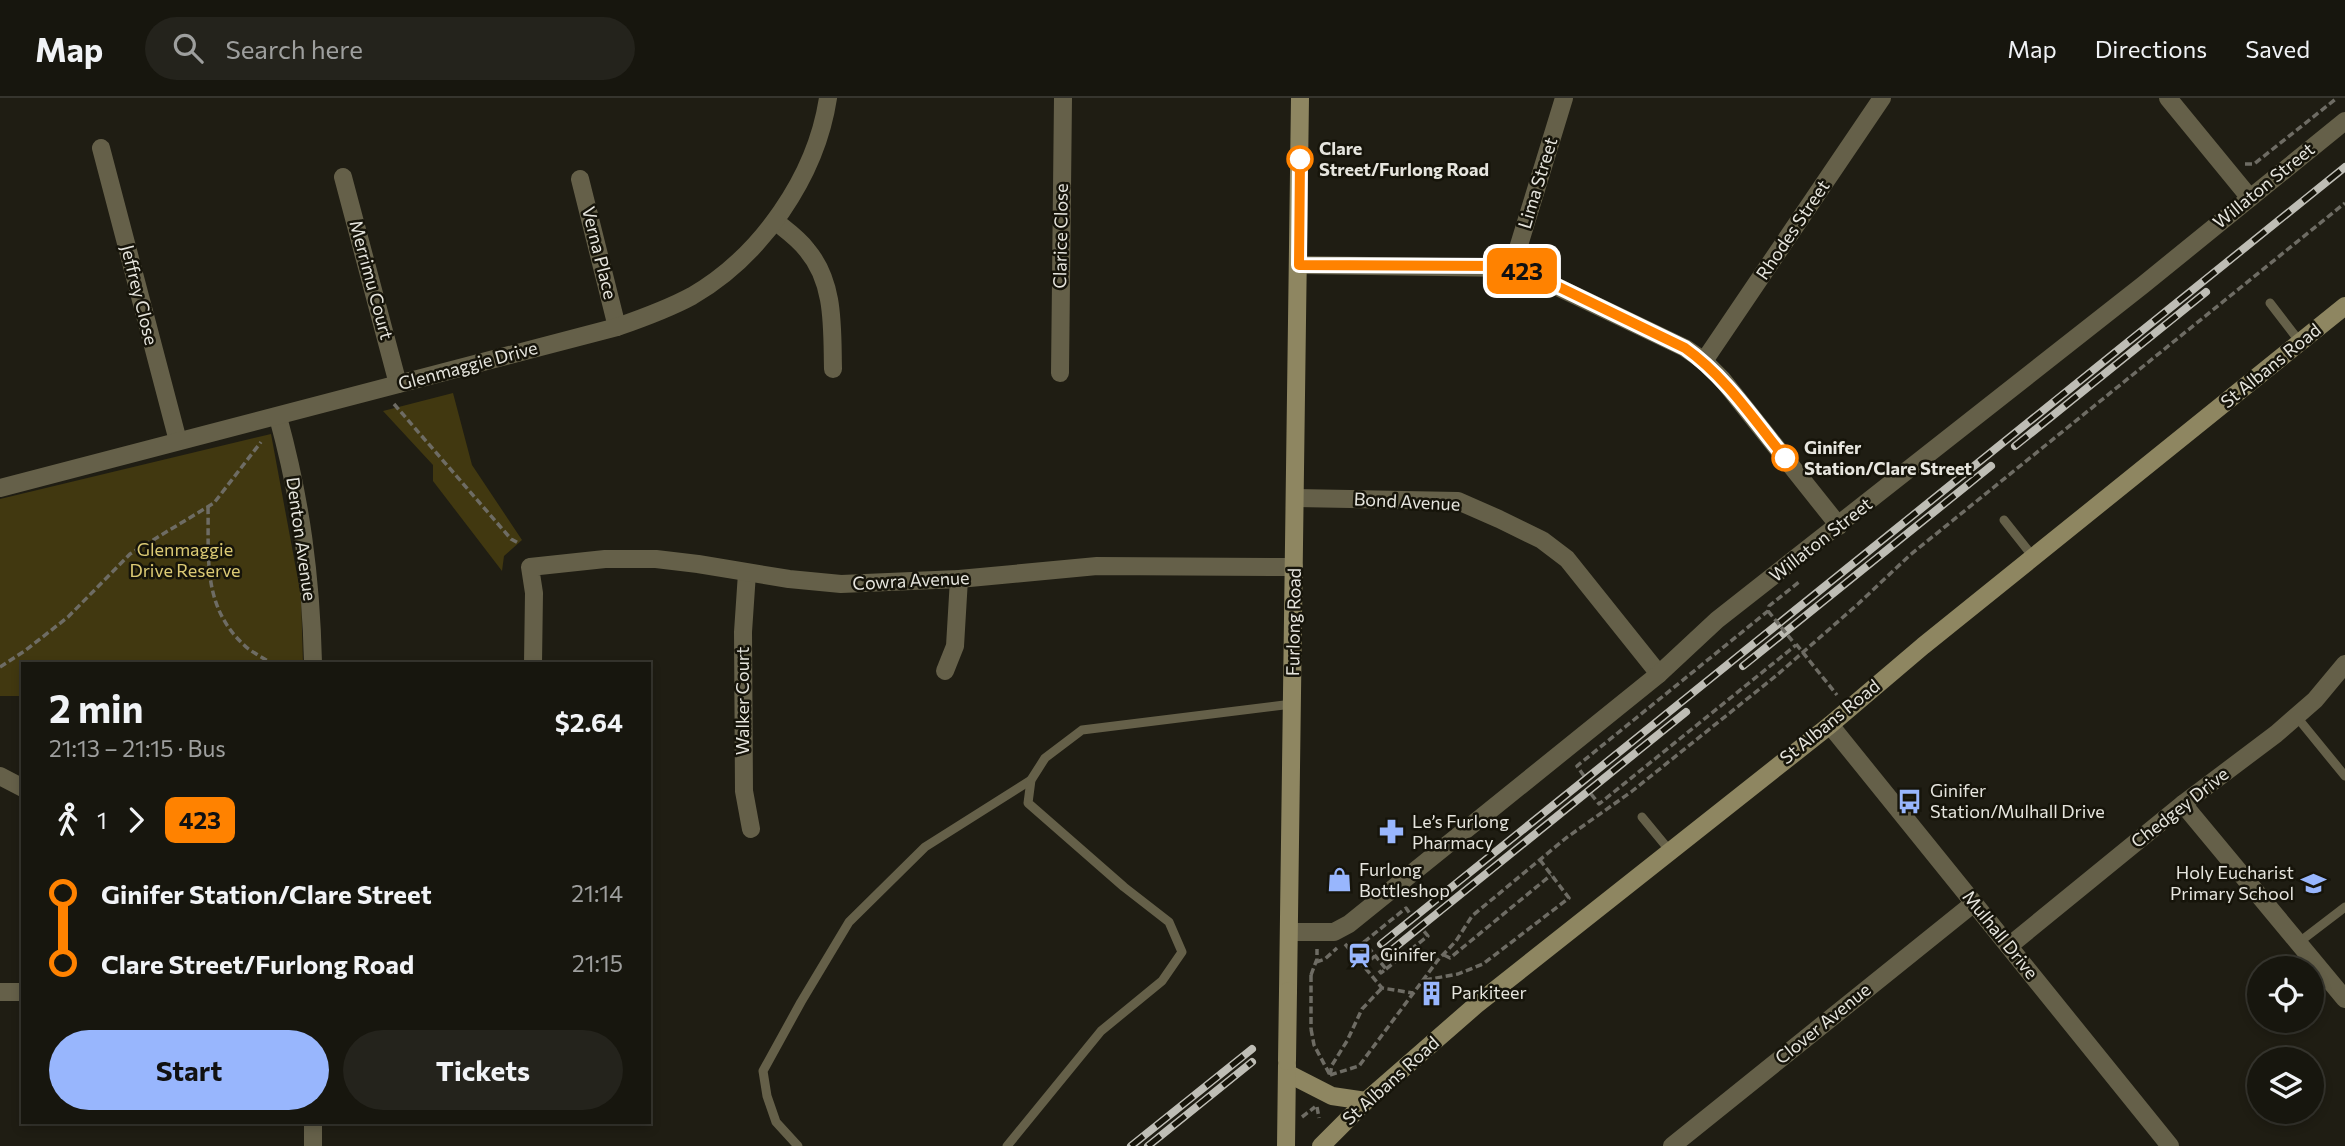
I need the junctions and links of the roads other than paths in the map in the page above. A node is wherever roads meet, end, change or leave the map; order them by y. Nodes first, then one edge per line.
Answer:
1 (828, 98) edge
2 (1063, 98) edge
3 (1300, 98) edge
4 (1564, 98) edge
5 (1882, 98) edge
6 (2168, 98) edge
7 (2345, 121) edge
8 (102, 148) dead end
9 (343, 177) dead end
10 (580, 178) dead end
11 (2249, 198) junction
12 (775, 221) junction
13 (1299, 265) junction
14 (1512, 268) junction
15 (2270, 303) dead end
16 (2344, 309) edge
17 (617, 327) junction
18 (2300, 342) junction
19 (1704, 361) junction
20 (833, 369) dead end
21 (1060, 373) dead end
22 (398, 384) junction
23 (278, 417) junction
24 (178, 441) junction
25 (0, 488) edge
26 (1296, 498) junction
27 (2004, 520) dead end
28 (1839, 526) junction
29 (2034, 558) junction
30 (1294, 567) junction
31 (747, 573) junction
32 (959, 579) junction
33 (313, 662) edge
34 (533, 662) edge
35 (2345, 664) edge
36 (945, 671) dead end
37 (1659, 674) junction
38 (1292, 704) junction
39 (2297, 716) junction
40 (1830, 725) junction
41 (0, 776) edge
42 (2345, 776) edge
43 (1031, 780) junction
44 (21, 787) edge
45 (2183, 804) junction
46 (1642, 817) dead end
47 (751, 829) dead end
48 (1670, 851) junction
49 (1974, 903) junction
50 (2345, 907) edge
51 (1289, 932) junction
52 (2298, 943) junction
53 (2009, 946) junction
54 (0, 992) edge
55 (21, 992) edge
56 (2345, 999) edge
57 (1287, 1068) junction
58 (1366, 1101) junction
59 (313, 1124) edge
60 (313, 1146) edge
61 (798, 1146) edge
62 (1007, 1146) edge
63 (1286, 1146) edge
64 (1321, 1146) edge
65 (1672, 1146) edge
66 (2170, 1146) edge

1 - 12 street, Glenmaggie Drive
2 - 21 street, Clarice Close
3 - 13 main road, Furlong Road
4 - 14 street, Lima Street
5 - 19 street, Rhodes Street
6 - 11 street
7 - 11 street, Willaton Street
8 - 24 street, Jeffrey Close
9 - 22 street, Merrimu Court
10 - 17 street, Verna Place
11 - 28 street, Willaton Street
12 - 17 street, Glenmaggie Drive
12 - 20 street
13 - 14 street
13 - 26 main road, Furlong Road
14 - 19 street
15 - 18 lane
16 - 18 main road, St Albans Road
17 - 22 street, Glenmaggie Drive
18 - 29 main road, St Albans Road
19 - 28 street
22 - 23 street, Glenmaggie Drive
23 - 24 street, Glenmaggie Drive
23 - 33 street, Denton Avenue
24 - 25 street, Glenmaggie Drive
26 - 30 main road, Furlong Road
26 - 37 street, Bond Avenue
27 - 29 lane
28 - 37 street, Willaton Street
29 - 40 main road, St Albans Road
30 - 32 street, Cowra Avenue
30 - 38 main road, Furlong Road
31 - 32 street, Cowra Avenue
31 - 34 street, Cowra Avenue
31 - 47 street, Walker Court
32 - 36 street
35 - 39 street, Chedgey Drive
37 - 51 street, Willaton Street
38 - 43 lane
38 - 51 main road, Furlong Road
39 - 42 lane
39 - 45 street, Chedgey Drive
40 - 48 main road, St Albans Road
40 - 49 street, Mulhall Drive
41 - 44 street
43 - 61 lane
43 - 62 lane
45 - 52 street
45 - 53 street, Chedgey Drive
46 - 48 lane
48 - 58 main road, St Albans Road
49 - 53 street, Mulhall Drive
49 - 65 street, Clover Avenue
50 - 52 lane
51 - 57 main road, Furlong Road, bridge
52 - 56 street
53 - 66 street, Mulhall Drive
54 - 55 street
57 - 58 main road
57 - 63 main road, Furlong Road
58 - 64 main road, St Albans Road
59 - 60 street

